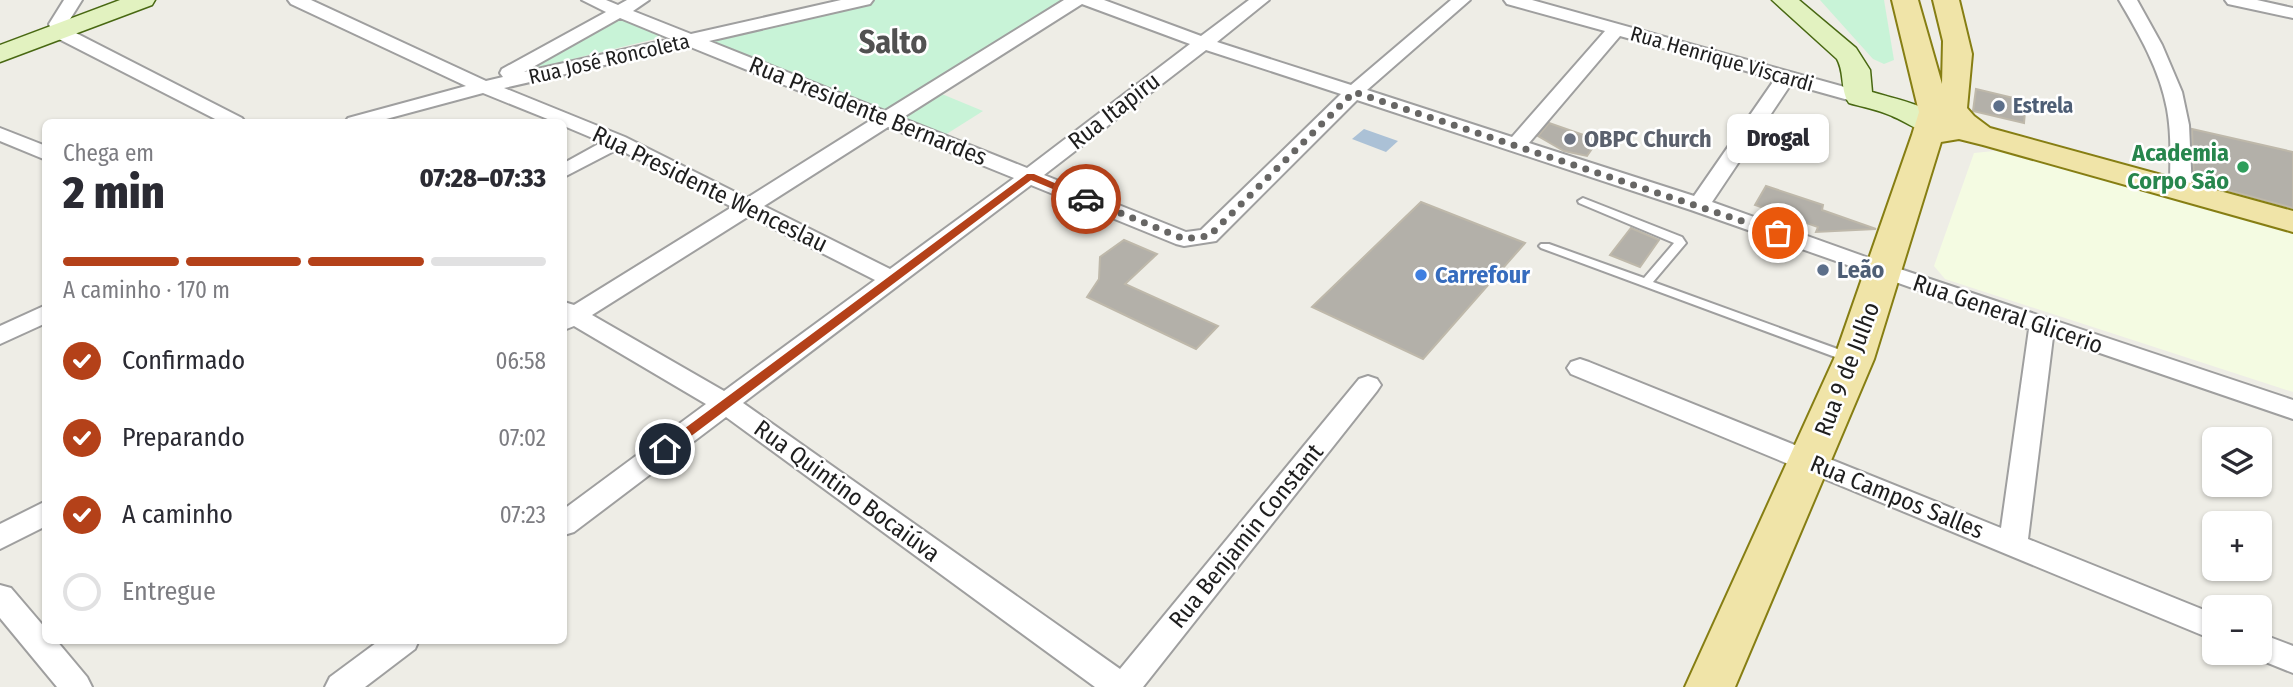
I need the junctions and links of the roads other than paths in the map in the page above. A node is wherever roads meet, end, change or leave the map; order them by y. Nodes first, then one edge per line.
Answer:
1 (73, 0) edge
2 (143, 0) edge
3 (297, 0) edge
4 (591, 0) edge
5 (640, 0) edge
6 (864, 0) edge
7 (1076, 0) edge
8 (1088, 0) edge
9 (1260, 0) edge
10 (1461, 0) edge
11 (1513, 0) edge
12 (1784, 0) edge
13 (1905, 0) edge
14 (1927, 0) edge
15 (1946, 0) edge
16 (2128, 0) edge
17 (2234, 0) edge
18 (619, 11) junction
19 (2293, 13) edge
20 (1616, 29) junction
21 (59, 32) junction
22 (691, 40) junction
23 (1203, 43) junction
24 (0, 54) edge
25 (1959, 64) junction
26 (1786, 77) junction
27 (484, 87) junction
28 (1354, 92) junction
29 (1858, 97) junction
30 (888, 118) junction
31 (1929, 118) junction
32 (229, 119) edge
33 (366, 119) edge
34 (425, 119) edge
35 (563, 119) edge
36 (567, 120) edge
37 (0, 134) edge
38 (618, 141) junction
39 (1516, 146) junction
40 (42, 152) edge
41 (567, 169) edge
42 (1030, 176) junction
43 (2181, 190) junction
44 (1583, 201) dead end
45 (1699, 205) junction
46 (747, 206) junction
47 (2293, 222) edge
48 (1545, 246) dead end
49 (1883, 271) junction
50 (891, 279) junction
51 (1645, 284) junction
52 (42, 315) edge
53 (567, 316) edge
54 (2042, 326) junction
55 (0, 336) edge
56 (1854, 359) junction
57 (1580, 368) dead end
58 (1368, 384) dead end
59 (726, 404) junction
60 (2293, 410) edge
61 (1811, 462) junction
62 (42, 514) edge
63 (567, 522) edge
64 (0, 538) edge
65 (2013, 543) junction
66 (0, 597) edge
67 (2202, 622) edge
68 (399, 644) edge
69 (2272, 651) edge
70 (2293, 660) edge
71 (1721, 683) edge
72 (76, 687) edge
73 (341, 687) edge
74 (1122, 687) edge

1 - 21 street
2 - 21 street
3 - 27 street, Rua Presidente Wenceslau
4 - 18 street, Rua Presidente Bernardes
5 - 18 street
6 - 22 street, Rua José Roncoleta
7 - 30 street
8 - 23 street, Rua General Glicerio
9 - 23 street, Rua Itapiru
10 - 28 street
11 - 20 street, Rua Henrique Viscardi
12 - 29 street
13 - 31 main road
14 - 25 main road
15 - 25 main road, Rua 9 de Julho
16 - 43 street
17 - 19 street
18 - 22 street, Rua Presidente Bernardes
18 - 27 street
20 - 26 street, Rua Henrique Viscardi
20 - 39 street
21 - 24 street
21 - 32 street
22 - 27 street, Rua José Roncoleta
22 - 30 street, Rua Presidente Bernardes
23 - 28 street, Rua General Glicerio
23 - 42 street, Rua Itapiru
25 - 31 main road, Rua 9 de Julho
26 - 29 street, Rua Henrique Viscardi
26 - 45 street
27 - 33 street, Rua José Roncoleta
27 - 34 street
27 - 35 street, Rua Presidente Wenceslau
28 - 39 street, Rua General Glicerio
28 - 42 street, Rua Presidente Bernardes
29 - 31 street, Rua Henrique Viscardi
30 - 42 street, Rua Presidente Bernardes
30 - 46 street
31 - 43 main road
31 - 49 main road, Rua 9 de Julho
36 - 38 street, Rua Presidente Wenceslau
37 - 40 street
38 - 41 street
38 - 46 street, Rua Presidente Wenceslau
39 - 45 street, Rua General Glicerio
42 - 50 street, Rua Itapiru
43 - 47 main road
44 - 51 lane
45 - 49 street, Rua General Glicerio
46 - 50 street, Rua Presidente Wenceslau
46 - 53 street
48 - 51 lane
49 - 54 street, Rua General Glicerio
49 - 56 main road, Rua 9 de Julho
50 - 59 street, Rua Itapiru
51 - 56 lane
52 - 55 street
53 - 59 street, Rua Quintino Bocaiúva
54 - 60 street, Rua General Glicerio
54 - 65 street
56 - 61 main road, Rua 9 de Julho
57 - 61 street, Rua Campos Salles
58 - 74 street, Rua Benjamin Constant
59 - 63 street, Rua Itapiru
59 - 74 street, Rua Quintino Bocaiúva
61 - 65 street, Rua Campos Salles
61 - 71 main road, Rua 9 de Julho
62 - 64 street
65 - 67 street, Rua Campos Salles
66 - 72 street
68 - 73 street
69 - 70 street

